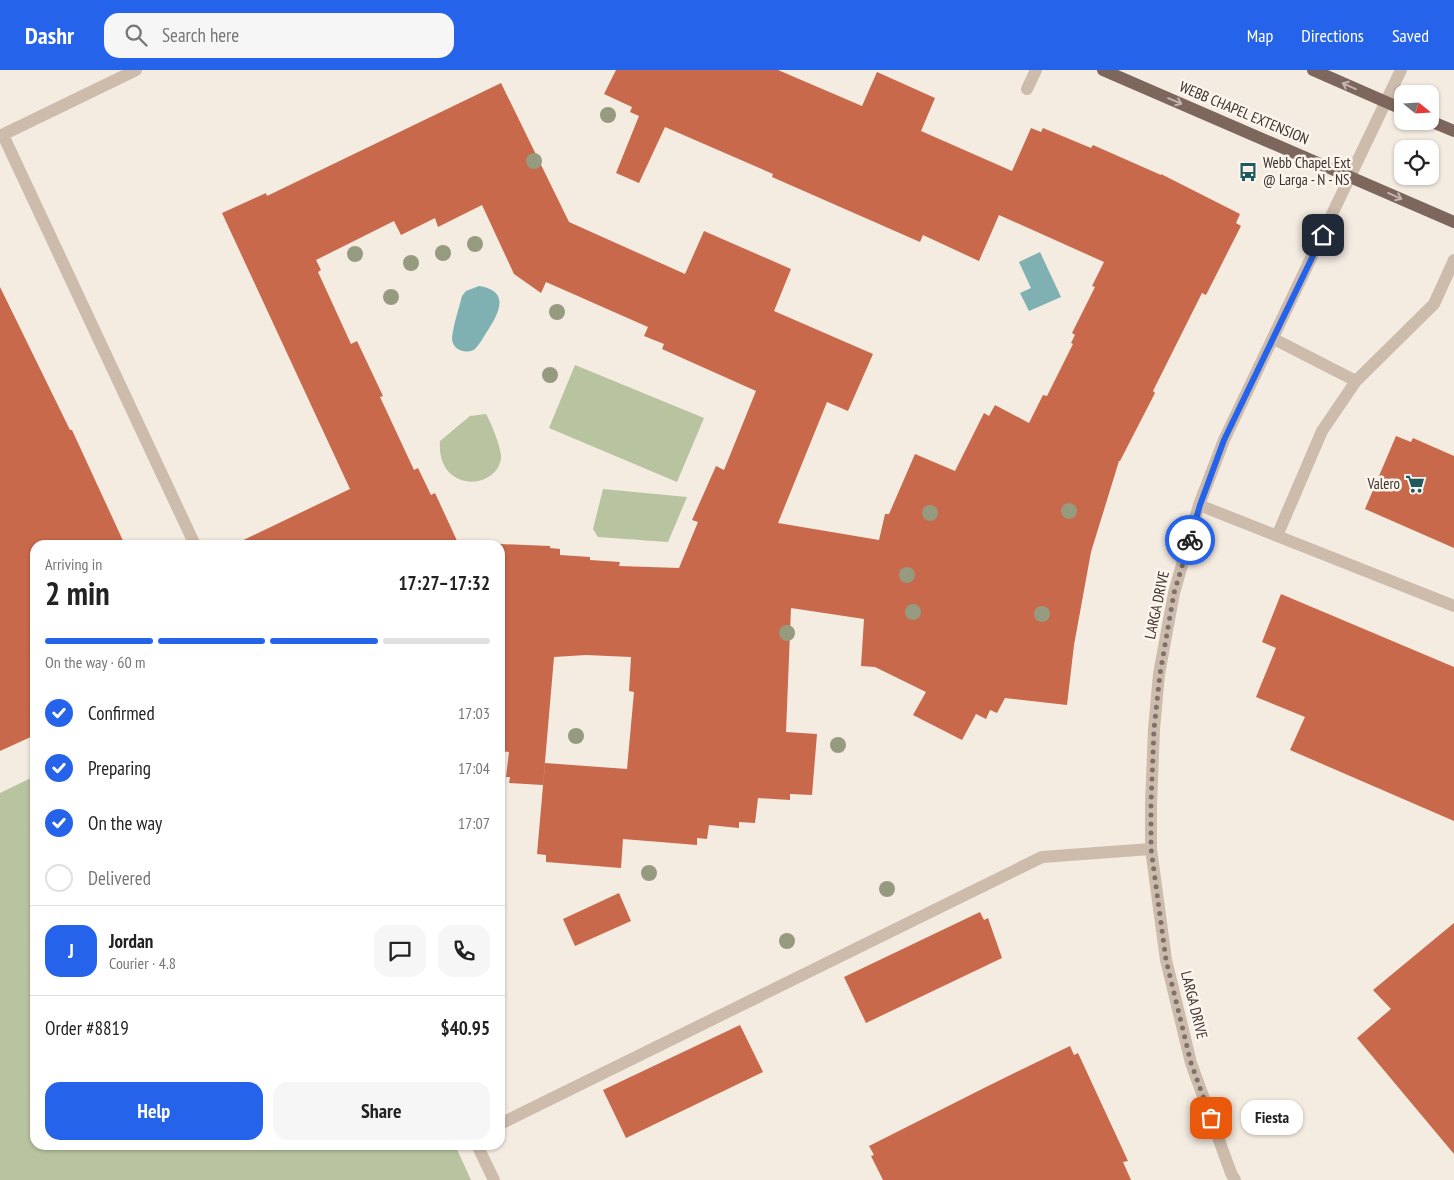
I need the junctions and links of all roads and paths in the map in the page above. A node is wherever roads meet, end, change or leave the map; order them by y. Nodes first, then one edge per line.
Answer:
1 (136, 70) edge
2 (1036, 70) edge
3 (1103, 70) edge
4 (1313, 70) edge
5 (1401, 70) edge
6 (1027, 89) dead end
7 (1385, 102) junction
8 (1394, 106) edge
9 (1439, 125) edge
10 (1454, 131) edge
11 (1, 135) edge
12 (1350, 177) junction
13 (1454, 222) edge
14 (1454, 260) edge
15 (1274, 339) junction
16 (1356, 381) junction
17 (1200, 505) junction
18 (1277, 536) junction
19 (193, 540) edge
20 (1454, 606) edge
21 (1151, 849) junction
22 (505, 1122) edge
23 (479, 1150) edge
24 (494, 1180) edge
25 (1235, 1180) edge

1 - 11 street
2 - 6 street
3 -> 12 main road, WEBB CHAPEL EXTENSION
7 -> 4 main road
5 - 7 street, LARGA DRIVE
7 - 8 main road
7 - 12 street, LARGA DRIVE
9 - 10 main road
11 - 19 street
12 -> 13 main road, WEBB CHAPEL EXTENSION
12 - 15 street, LARGA DRIVE
14 - 16 street
15 - 16 street
15 - 17 street, LARGA DRIVE
16 - 18 street
17 - 18 street
17 - 21 street, LARGA DRIVE
18 - 20 street
21 - 22 street
21 - 25 street, LARGA DRIVE
23 - 24 street

